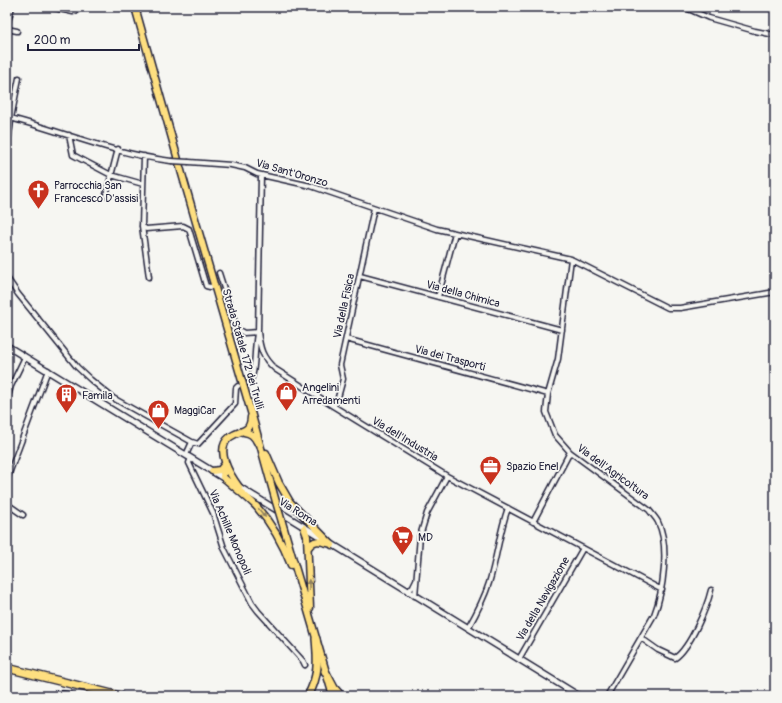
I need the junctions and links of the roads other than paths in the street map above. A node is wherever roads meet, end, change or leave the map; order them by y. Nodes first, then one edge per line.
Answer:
1 (12, 7) edge
2 (50, 7) edge
3 (77, 7) edge
4 (135, 7) edge
5 (684, 7) edge
6 (7, 25) edge
7 (7, 29) edge
8 (18, 32) dead end
9 (770, 34) dead end
10 (19, 78) dead end
11 (7, 85) edge
12 (7, 93) edge
13 (9, 117) edge
14 (69, 135) junction
15 (7, 145) edge
16 (118, 149) junction
17 (144, 156) junction
18 (111, 175) junction
19 (261, 175) junction
20 (143, 184) junction
21 (106, 195) dead end
22 (374, 208) junction
23 (142, 226) junction
24 (455, 233) junction
25 (571, 259) junction
26 (219, 273) dead end
27 (360, 276) junction
28 (149, 277) dead end
29 (7, 278) edge
30 (214, 286) junction
31 (775, 292) edge
32 (438, 297) junction
33 (562, 330) junction
34 (258, 332) junction
35 (346, 339) junction
36 (7, 346) edge
37 (254, 354) junction
38 (262, 354) junction
39 (25, 357) junction
40 (48, 370) junction
41 (249, 383) dead end
42 (9, 385) edge
43 (238, 386) dead end
44 (548, 394) junction
45 (7, 400) edge
46 (333, 406) junction
47 (251, 412) junction
48 (256, 428) junction
49 (244, 432) junction
50 (192, 442) junction
51 (262, 451) junction
52 (570, 452) junction
53 (188, 456) junction
54 (225, 464) junction
55 (212, 471) junction
56 (448, 476) junction
57 (223, 477) junction
58 (7, 479) edge
59 (239, 487) junction
60 (7, 504) edge
61 (508, 508) junction
62 (23, 515) dead end
63 (533, 522) junction
64 (304, 528) junction
65 (332, 545) junction
66 (308, 548) junction
67 (583, 548) junction
68 (416, 578) junction
69 (662, 590) junction
70 (711, 590) dead end
71 (408, 592) junction
72 (303, 594) junction
73 (415, 596) junction
74 (311, 622) junction
75 (468, 628) junction
76 (642, 638) junction
77 (316, 639) junction
78 (519, 659) junction
79 (305, 665) dead end
80 (7, 668) edge
81 (325, 671) junction
82 (7, 673) edge
83 (609, 695) edge
84 (50, 696) edge
85 (74, 696) edge
86 (102, 696) edge
87 (120, 696) edge
88 (308, 696) edge
89 (333, 696) edge
90 (341, 696) edge
91 (579, 696) edge

1 - 6 street
2 - 3 street
4 - 30 main road, Strada Statale 172 dei Trulli
5 - 9 street
7 - 8 street
10 - 13 street
11 - 12 street
13 - 14 street, Via Sant'Oronzo
13 - 15 street
14 - 16 street, Via Sant'Oronzo
14 - 18 street
16 - 17 street, Via Sant'Oronzo
16 - 18 street
17 - 19 street, Via Sant'Oronzo, bridge
17 - 20 street
18 - 20 street
18 - 21 street
19 - 22 street, Via Sant'Oronzo
19 - 34 street, Via dell'Industria
20 - 23 street
22 - 24 street, Via Sant'Oronzo
22 - 27 street, Via della Fisica
23 - 28 street
23 - 30 street
24 - 25 street, Via Sant'Oronzo
24 - 32 street
25 - 31 street, Via Sant'Oronzo
25 - 33 street, Via dell'Agricoltura
26 - 34 street
27 - 32 street, Via della Chimica
27 - 35 street, Via della Fisica
29 - 50 street
30 - 47 main road, Strada Statale 172 dei Trulli
32 - 33 street, Via della Chimica
33 - 44 street, Via dell'Agricoltura
34 - 37 street
34 - 38 street, Via dell'Industria
35 - 44 street, Via dei Trasporti
35 - 46 street, Via della Fisica
36 - 39 street, Via Roma
37 - 38 street
37 - 41 street
38 - 46 street, Via dell'Industria
39 - 40 street, Via Roma
39 - 42 street
40 - 53 street, Via Roma
40 - 58 street
42 - 45 street
43 - 50 street
44 - 52 street, Via dell'Agricoltura
46 - 56 street, Via dell'Industria
47 - 48 main road, Strada Statale 172 dei Trulli
47 - 49 main road
48 - 51 main road, Strada Statale 172 dei Trulli
48 - 65 main road
49 - 51 main road
49 - 54 main road
50 - 53 street
51 - 72 main road, Strada Statale 172 dei Trulli, bridge
52 - 63 street
52 - 69 street, Via dell'Agricoltura
53 - 55 street, Via Roma
53 - 79 street, Via Achille Monopoli
54 - 55 main road
54 - 57 main road
54 - 59 main road
55 - 57 street, Via Roma
56 - 61 street, Via dell'Industria
56 - 68 street
57 - 59 street, Via Roma
57 -> 72 main road
59 - 64 street, Via Roma
60 - 62 street
61 - 63 street, Via dell'Industria
61 - 75 street
63 - 67 street, Via dell'Industria
64 - 65 street, Via Roma
64 - 66 main road
65 - 66 main road
65 - 71 street, Via Roma
74 -> 66 main road
67 - 69 street, Via dell'Industria
67 - 78 street, Via della Navigazione
68 - 71 street
68 - 73 street
69 - 76 street, Via dell'Agricoltura
70 - 76 street
71 - 73 street, Via Roma
72 - 74 main road, Strada Statale 172 dei Trulli
73 - 75 street, Via Roma
74 - 77 main road, Strada Statale 172 dei Trulli
75 - 78 street, Via Roma
76 - 83 street, Via dell'Agricoltura
77 - 81 main road, Strada Statale 172 dei Trulli
77 - 88 highway
78 - 91 street, Via Roma
80 - 87 highway
81 - 89 main road, Strada Statale 172 dei Trulli
81 - 90 highway
82 - 86 highway
84 - 85 street

